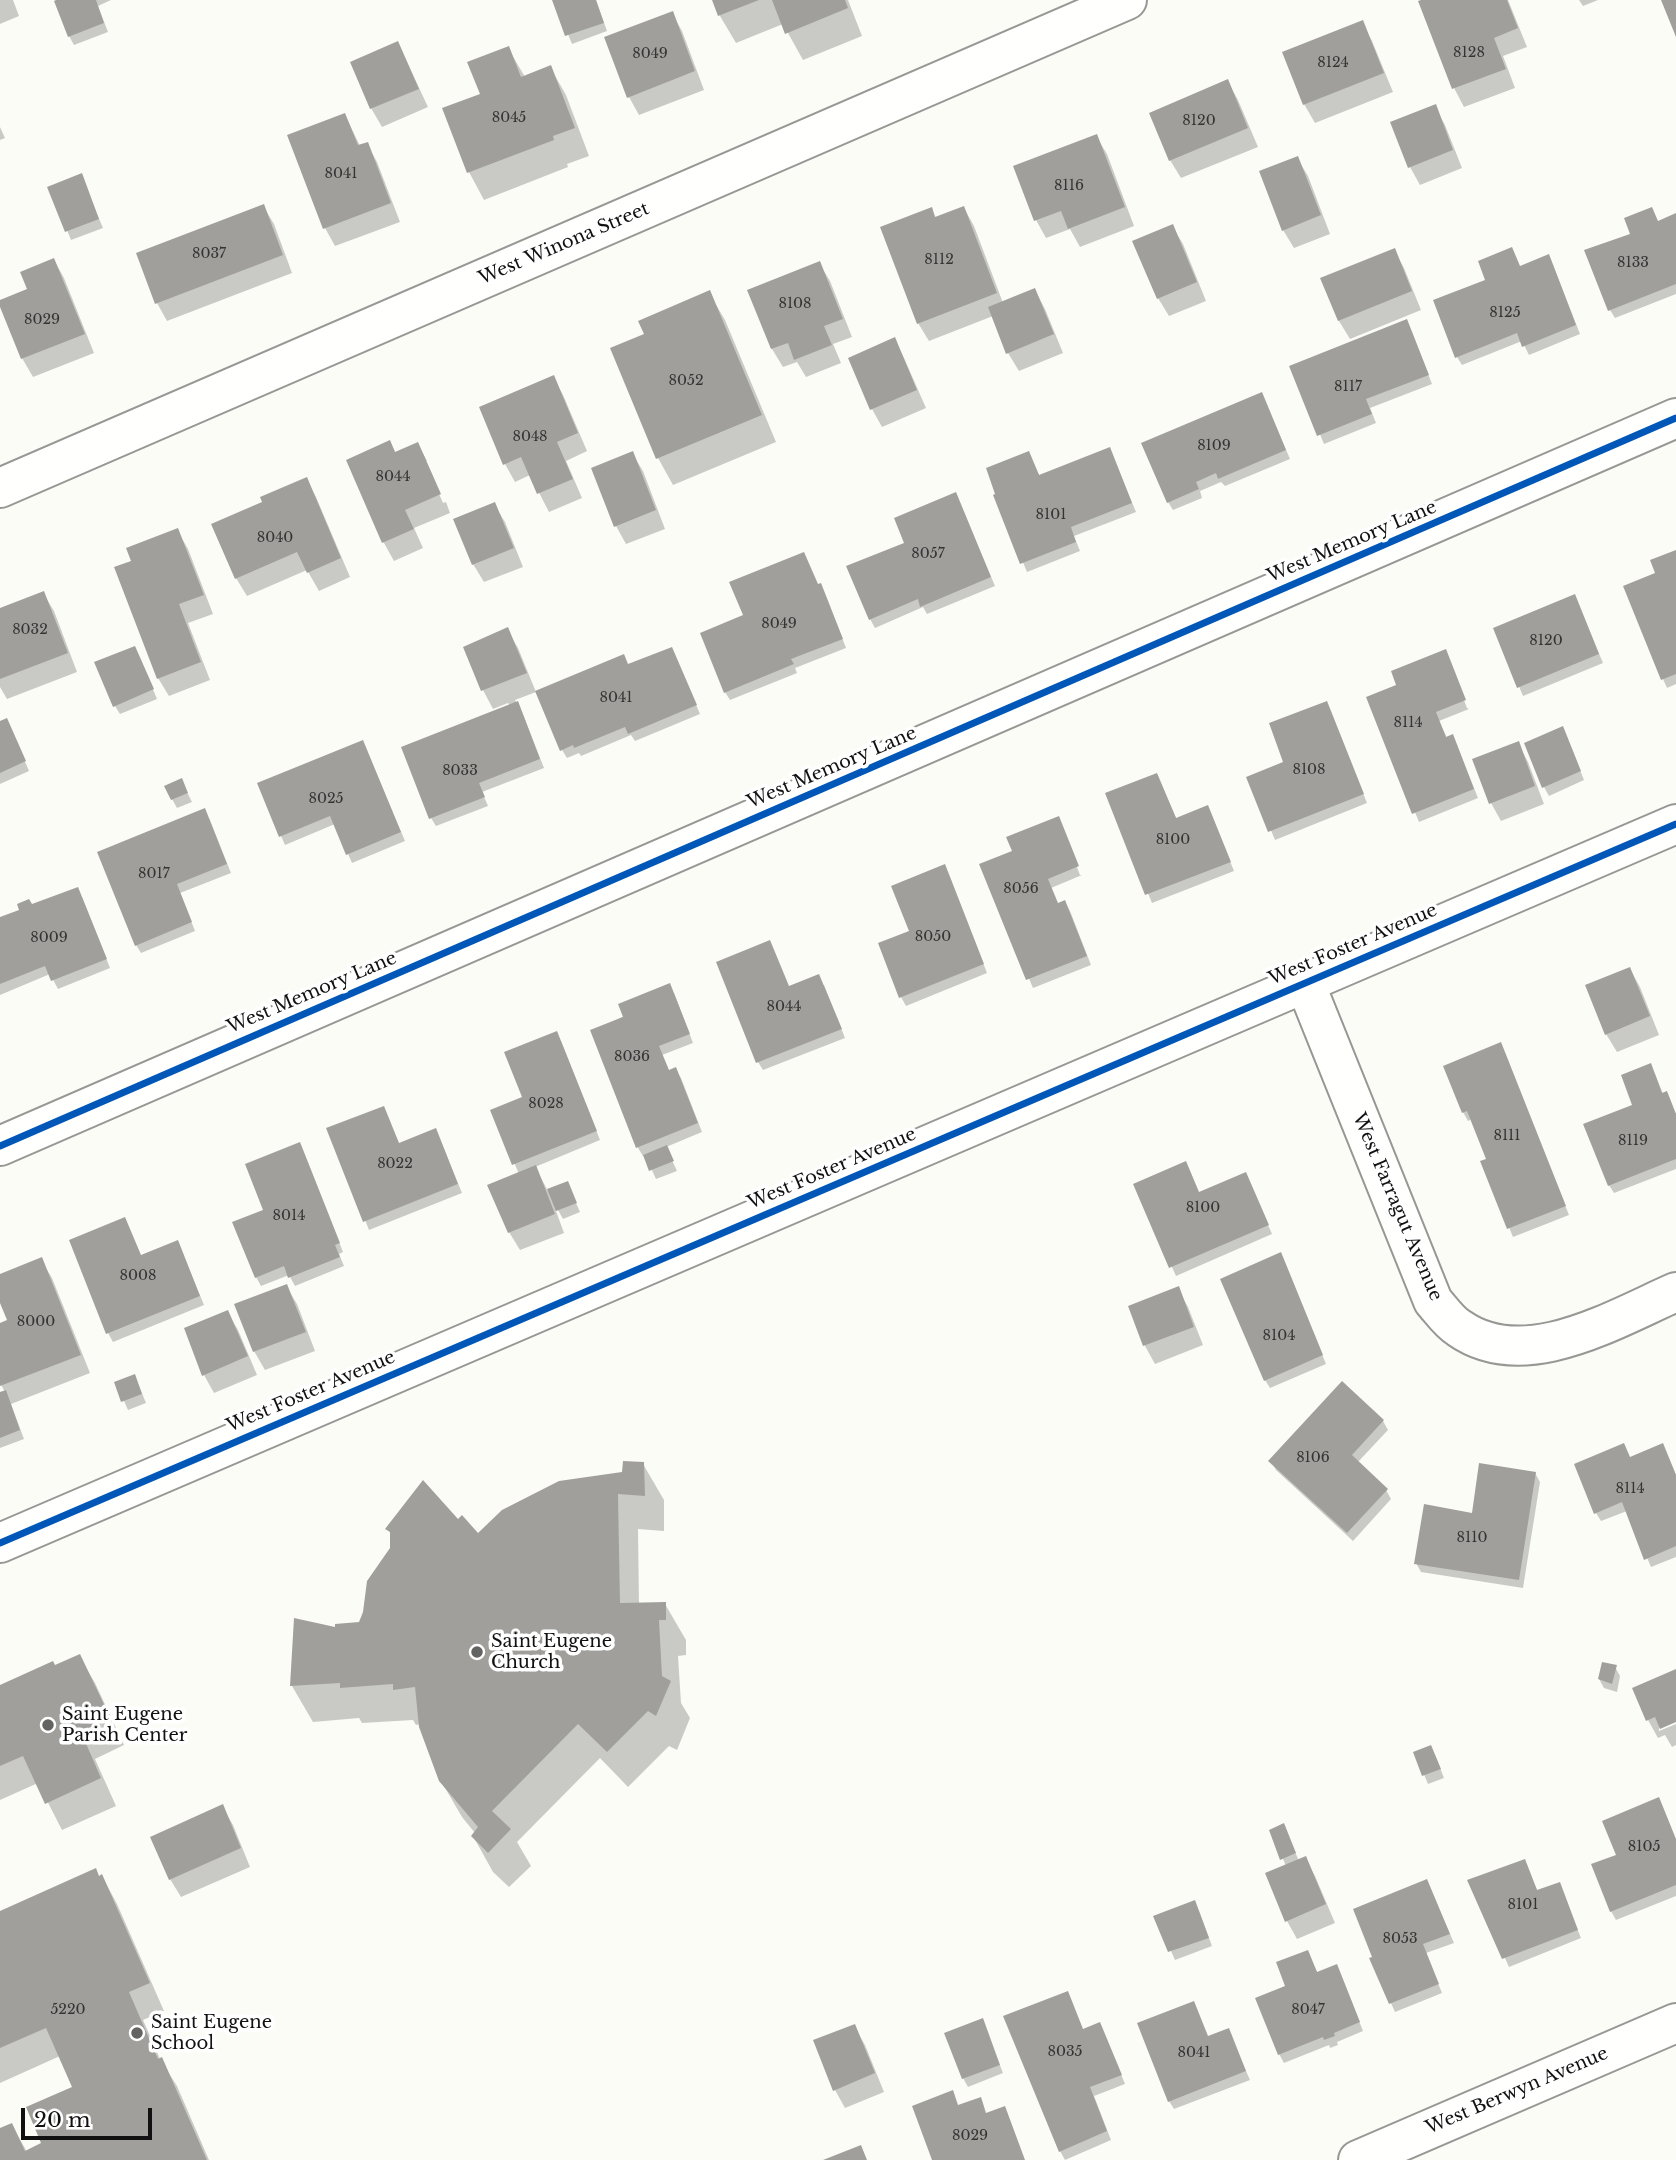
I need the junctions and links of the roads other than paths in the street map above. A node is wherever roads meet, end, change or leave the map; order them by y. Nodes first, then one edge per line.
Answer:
1 (1127, 0) edge
2 (1676, 418) edge
3 (0, 488) edge
4 (1676, 824) edge
5 (1306, 983) junction
6 (0, 1146) edge
7 (1676, 1292) edge
8 (0, 1543) edge
9 (1676, 2023) edge
10 (1358, 2160) edge

1 - 3 street, West Winona Street
2 - 6 street, West Memory Lane
4 - 5 street, West Foster Avenue
5 - 7 street, West Farragut Avenue
5 - 8 street, West Foster Avenue
9 - 10 street, West Berwyn Avenue

